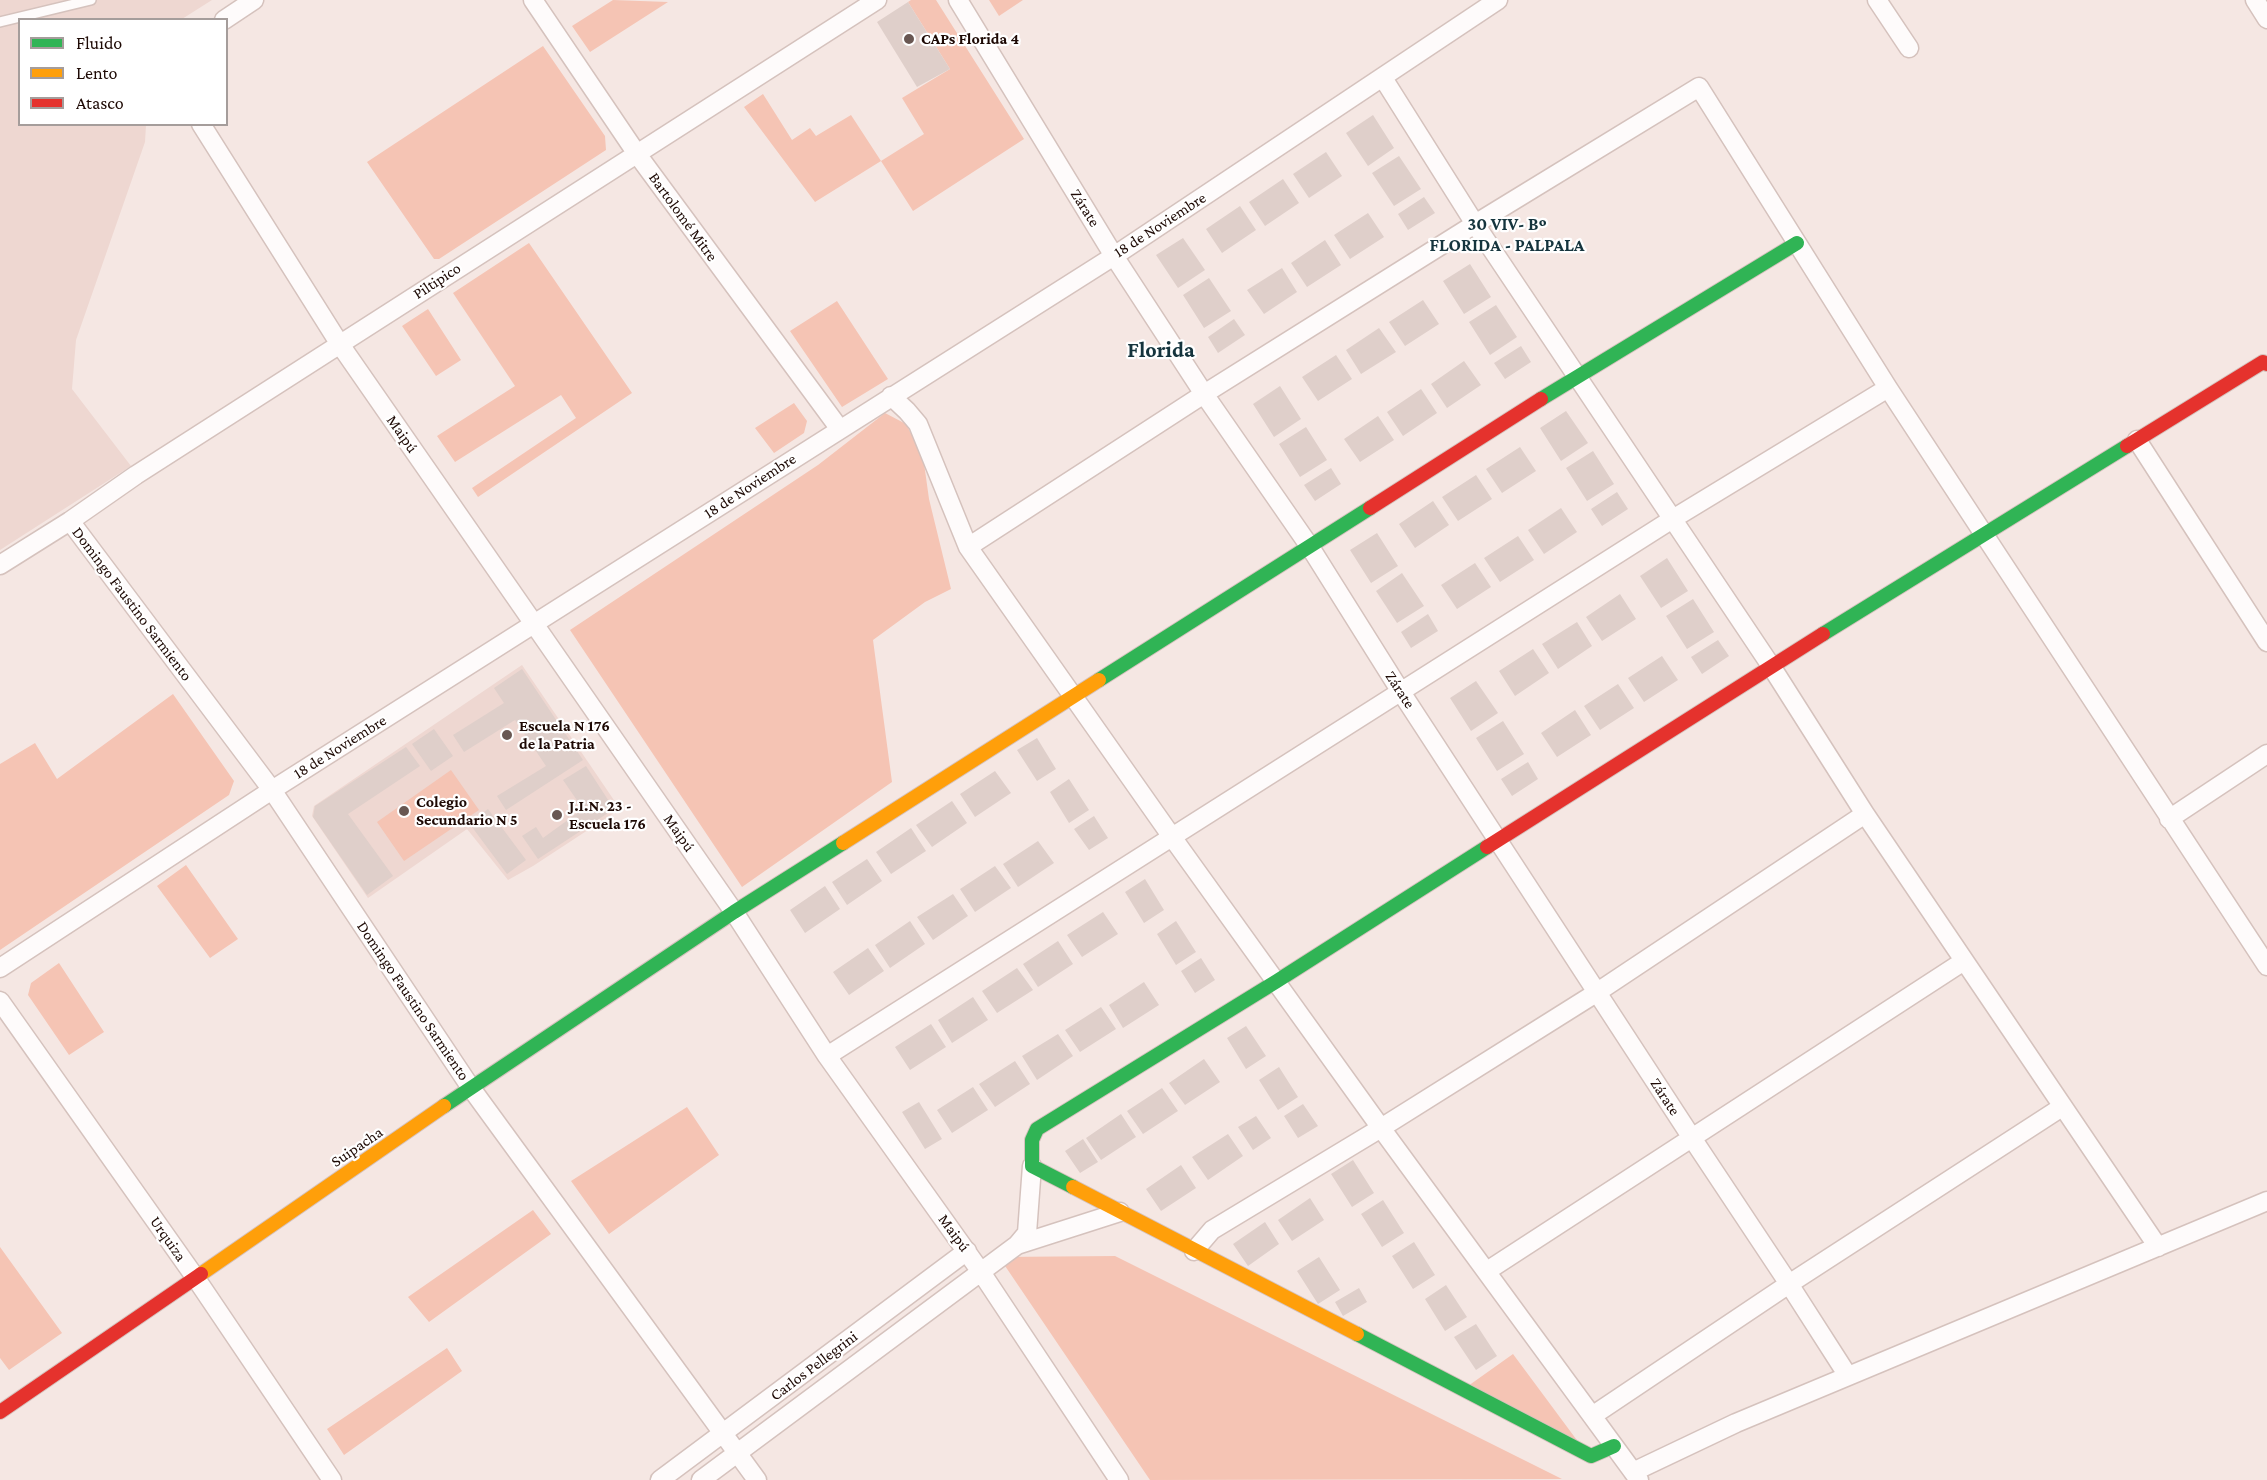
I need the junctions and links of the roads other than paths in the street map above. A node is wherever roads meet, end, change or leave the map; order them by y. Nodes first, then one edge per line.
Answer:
1 (91, 0) edge
2 (254, 0) edge
3 (533, 0) edge
4 (877, 0) edge
5 (958, 0) edge
6 (1498, 0) edge
7 (1877, 0) edge
8 (2255, 0) edge
9 (227, 18) edge
10 (2267, 19) edge
11 (0, 22) edge
12 (1910, 48) dead end
13 (1383, 78) junction
14 (202, 126) edge
15 (637, 154) junction
16 (1475, 224) junction
17 (1797, 243) junction
18 (1114, 256) junction
19 (339, 343) junction
20 (2267, 364) edge
21 (1576, 377) junction
22 (1888, 388) junction
23 (1204, 394) junction
24 (891, 396) junction
25 (839, 428) junction
26 (2137, 440) junction
27 (1671, 520) junction
28 (70, 521) junction
29 (1985, 534) junction
30 (1310, 547) junction
31 (968, 548) junction
32 (0, 566) edge
33 (534, 624) junction
34 (2267, 642) edge
35 (1771, 666) junction
36 (1401, 692) junction
37 (1072, 696) junction
38 (2267, 754) edge
39 (272, 790) junction
40 (1865, 814) junction
41 (2169, 819) junction
42 (1172, 837) junction
43 (1499, 840) junction
44 (734, 912) junction
45 (1964, 961) junction
46 (2267, 966) edge
47 (0, 968) edge
48 (1277, 981) junction
49 (1596, 993) junction
50 (0, 1001) edge
51 (827, 1056) junction
52 (471, 1088) junction
53 (2062, 1107) junction
54 (1381, 1128) junction
55 (1692, 1138) junction
56 (1032, 1166) junction
57 (2267, 1202) edge
58 (1120, 1212) junction
59 (1017, 1245) junction
60 (2158, 1247) junction
61 (967, 1251) junction
62 (1194, 1251) junction
63 (1487, 1271) junction
64 (981, 1272) junction
65 (195, 1277) junction
66 (1789, 1284) junction
67 (1848, 1376) junction
68 (0, 1412) edge
69 (1592, 1416) junction
70 (723, 1434) junction
71 (1614, 1446) junction
72 (737, 1453) junction
73 (1636, 1476) edge
74 (332, 1480) edge
75 (660, 1480) edge
76 (701, 1480) edge
77 (757, 1480) edge
78 (1119, 1480) edge

1 - 11 lane
2 - 9 street
3 - 15 street, Bartolomé Mitre
4 - 15 street, Piltipico
5 - 18 street, Zárate
6 - 13 street, 18 de Noviembre
7 - 12 street
8 - 10 street
13 - 16 street
13 - 18 street, 18 de Noviembre
14 - 19 street, Maipú
15 - 19 street, Piltipico
15 - 25 street, Bartolomé Mitre
16 - 17 street
16 - 21 street
16 - 23 street
17 - 21 street, Suipacha
17 - 22 street
18 - 23 street, Zárate
18 - 24 street, 18 de Noviembre
19 - 28 street, Piltipico
19 - 33 street, Maipú
20 - 26 street
21 - 27 street
21 - 30 street, Suipacha
22 - 27 street
22 - 29 street
23 - 30 street, Zárate
23 - 31 street
24 - 25 street, 18 de Noviembre
24 - 31 street
25 - 33 street, 18 de Noviembre
26 - 29 street
26 - 34 street
27 - 35 street
27 - 36 street
28 - 32 street, Piltipico
28 - 39 street, Domingo Faustino Sarmiento
29 - 35 street
29 - 41 street
30 - 36 street, Zárate
30 - 37 street, Suipacha
31 - 37 street
33 - 39 street, 18 de Noviembre
33 - 44 street, Maipú
35 - 40 street
35 - 43 street
36 - 42 street
36 - 43 street, Zárate
37 - 42 street
37 - 44 street, Suipacha
38 - 41 street
39 - 47 street, 18 de Noviembre
39 - 52 street, Domingo Faustino Sarmiento
40 - 45 street
40 - 49 street
41 - 46 street
42 - 48 street
42 - 51 street
43 - 48 street
43 - 49 street, Zárate
44 - 51 street, Maipú
44 - 52 street, Suipacha
45 - 53 street
45 - 55 street
48 - 54 street
48 - 56 street
49 - 54 street
49 - 55 street, Zárate
50 - 65 street, Urquiza
51 - 61 street, Maipú
52 - 65 street, Suipacha
52 - 70 street, Domingo Faustino Sarmiento
53 - 60 street
53 - 66 street
54 - 62 street
54 - 63 street
55 - 63 street
55 - 66 street, Zárate
56 - 58 street
56 - 59 street
57 - 60 street
58 - 59 street
58 - 62 street
59 - 64 street, Carlos Pellegrini
60 - 67 street
61 - 64 street, Maipú
61 - 70 street, Carlos Pellegrini
62 - 71 street
63 - 69 street
64 - 72 street, Carlos Pellegrini
64 - 78 street, Maipú
65 - 68 street, Suipacha
65 - 74 street, Urquiza
66 - 67 street, Zárate
66 - 69 street
67 - 73 street
69 - 71 street
70 - 72 street, Domingo Faustino Sarmiento
70 - 75 street, Carlos Pellegrini
71 - 73 street
72 - 76 street, Carlos Pellegrini
72 - 77 street, Domingo Faustino Sarmiento

